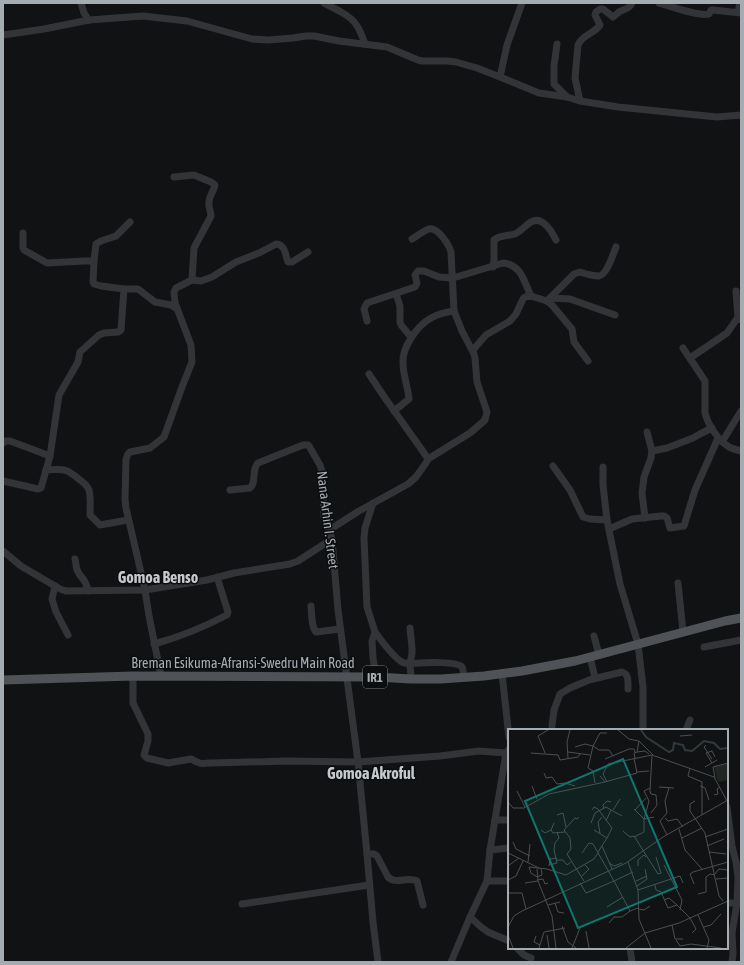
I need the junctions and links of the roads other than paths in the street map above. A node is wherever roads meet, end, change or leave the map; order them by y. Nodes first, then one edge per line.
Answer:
1 (80, 3) edge
2 (324, 3) edge
3 (522, 3) edge
4 (632, 3) edge
5 (659, 3) edge
6 (740, 3) edge
7 (739, 13) edge
8 (89, 20) junction
9 (3, 35) edge
10 (365, 44) junction
11 (557, 44) dead end
12 (500, 77) junction
13 (567, 97) junction
14 (580, 101) junction
15 (741, 115) edge
16 (174, 177) dead end
17 (130, 222) dead end
18 (23, 233) dead end
19 (412, 239) dead end
20 (556, 240) dead end
21 (616, 247) dead end
22 (308, 252) dead end
23 (94, 261) junction
24 (493, 267) junction
25 (453, 278) junction
26 (192, 280) junction
27 (124, 288) junction
28 (736, 291) dead end
29 (396, 294) junction
30 (531, 296) junction
31 (548, 299) junction
32 (177, 309) junction
33 (454, 311) junction
34 (615, 315) dead end
35 (739, 319) edge
36 (367, 321) dead end
37 (411, 337) junction
38 (683, 348) dead end
39 (473, 350) junction
40 (690, 358) junction
41 (588, 361) dead end
42 (369, 374) dead end
43 (394, 411) junction
44 (741, 411) edge
45 (712, 428) junction
46 (647, 432) dead end
47 (720, 440) junction
48 (3, 443) edge
49 (652, 451) junction
50 (741, 451) edge
51 (50, 456) junction
52 (428, 459) junction
53 (553, 466) dead end
54 (603, 467) dead end
55 (46, 470) junction
56 (3, 481) edge
57 (230, 490) dead end
58 (373, 503) junction
59 (645, 518) junction
60 (128, 520) junction
61 (607, 520) junction
62 (609, 529) junction
63 (329, 530) junction
64 (332, 539) junction
65 (3, 551) edge
66 (75, 559) dead end
67 (217, 577) junction
68 (678, 583) dead end
69 (55, 586) junction
70 (145, 590) junction
71 (88, 591) junction
72 (311, 606) dead end
73 (741, 618) edge
74 (410, 628) dead end
75 (340, 629) junction
76 (375, 632) junction
77 (683, 632) junction
78 (68, 635) dead end
79 (594, 636) dead end
80 (741, 640) edge
81 (154, 644) junction
82 (638, 644) junction
83 (704, 647) dead end
84 (594, 656) junction
85 (410, 664) junction
86 (502, 674) junction
87 (133, 676) junction
88 (161, 676) junction
89 (346, 677) junction
90 (376, 677) junction
91 (464, 677) junction
92 (595, 678) junction
93 (411, 679) junction
94 (3, 680) edge
95 (628, 689) dead end
96 (690, 720) dead end
97 (552, 726) dead end
98 (644, 729) edge
99 (686, 729) edge
100 (508, 730) edge
101 (507, 751) edge
102 (358, 762) junction
103 (728, 818) edge
104 (496, 820) junction
105 (508, 820) edge
106 (508, 848) edge
107 (490, 850) junction
108 (367, 854) junction
109 (508, 881) edge
110 (487, 882) junction
111 (369, 885) junction
112 (728, 903) edge
113 (739, 903) edge
114 (242, 904) dead end
115 (423, 905) dead end
116 (470, 917) junction
117 (508, 941) edge
118 (518, 949) edge
119 (630, 949) edge
120 (531, 958) dead end
121 (378, 962) edge
122 (451, 962) edge
123 (632, 962) edge
124 (732, 962) edge

1 - 8 street
2 - 10 street
3 - 12 street
4 - 14 street
5 - 7 street
6 - 7 street
8 - 9 street
8 - 10 street
10 - 12 street
11 - 13 street
12 - 13 street
13 - 14 street
14 - 15 street
16 - 26 street
17 - 23 street
18 - 23 street
19 - 25 street
20 - 24 street
21 - 31 street
22 - 26 street
23 - 27 street
24 - 25 street
24 - 30 street
25 - 29 street
25 - 33 street
26 - 32 street
27 - 32 street
27 - 51 street
28 - 35 street
29 - 36 street
29 - 37 street
30 - 31 street
30 - 39 street
31 - 34 street
31 - 41 street
32 - 60 street
33 - 37 street
33 - 39 street
35 - 40 street
37 - 43 street
38 - 40 street
39 - 52 street
40 - 45 street
42 - 43 street
43 - 52 street
44 - 47 street
45 - 47 street
45 - 49 street
46 - 49 street
47 - 50 street
47 - 59 street
48 - 51 street
49 - 59 street
51 - 55 street
52 - 58 street
53 - 61 street
54 - 61 street
55 - 56 street
55 - 60 street
57 - 63 street, Nana Arhin I. Street
58 - 63 street
58 - 76 street
59 - 62 street
60 - 70 street
61 - 62 street
62 - 82 street
63 - 64 street, Nana Arhin I. Street
64 - 67 street
64 - 75 street, Nana Arhin I. Street
65 - 69 street
66 - 71 street
67 - 70 street
67 - 81 street
68 - 77 street
69 - 71 street
69 - 78 street
70 - 71 street
70 - 81 street
72 - 75 street
73 - 77 main road, Breman Esikuma-Afransi-Swedru Main Road / IR1
74 - 85 street
75 - 89 street, Nana Arhin I. Street
76 - 85 street
76 - 90 street
77 - 82 main road, Breman Esikuma-Afransi-Swedru Main Road / IR1
79 - 84 street
80 - 83 street
81 - 88 street
82 - 84 main road, Breman Esikuma-Afransi-Swedru Main Road / IR1
82 - 98 street
84 - 86 main road, Breman Esikuma-Afransi-Swedru Main Road / IR1
84 - 92 street
85 - 91 street
85 - 93 street
86 - 91 main road, Breman Esikuma-Afransi-Swedru Main Road / IR1
86 - 100 street
87 - 88 main road, Breman Esikuma-Afransi-Swedru Main Road / IR1
87 - 94 main road, Breman Esikuma-Afransi-Swedru Main Road / IR1
87 - 102 street
88 - 89 main road, Breman Esikuma-Afransi-Swedru Main Road / IR1
89 - 90 main road, Breman Esikuma-Afransi-Swedru Main Road / IR1
89 - 102 street, Nana Arhin I. Street
90 - 93 main road, Breman Esikuma-Afransi-Swedru Main Road / IR1
91 - 93 main road, Breman Esikuma-Afransi-Swedru Main Road / IR1
92 - 95 street
92 - 97 street
96 - 99 street
101 - 102 street
101 - 104 street
102 - 108 street, Nana Arhin I. Street
103 - 113 street
104 - 105 street
104 - 107 street
106 - 107 street
107 - 110 street
108 - 111 street, Nana Arhin I. Street
108 - 115 street
109 - 110 street
110 - 116 street
111 - 114 street
111 - 121 street, Nana Arhin I. Street
112 - 113 street
113 - 124 street
116 - 117 street
116 - 122 street
118 - 120 street
119 - 123 street

